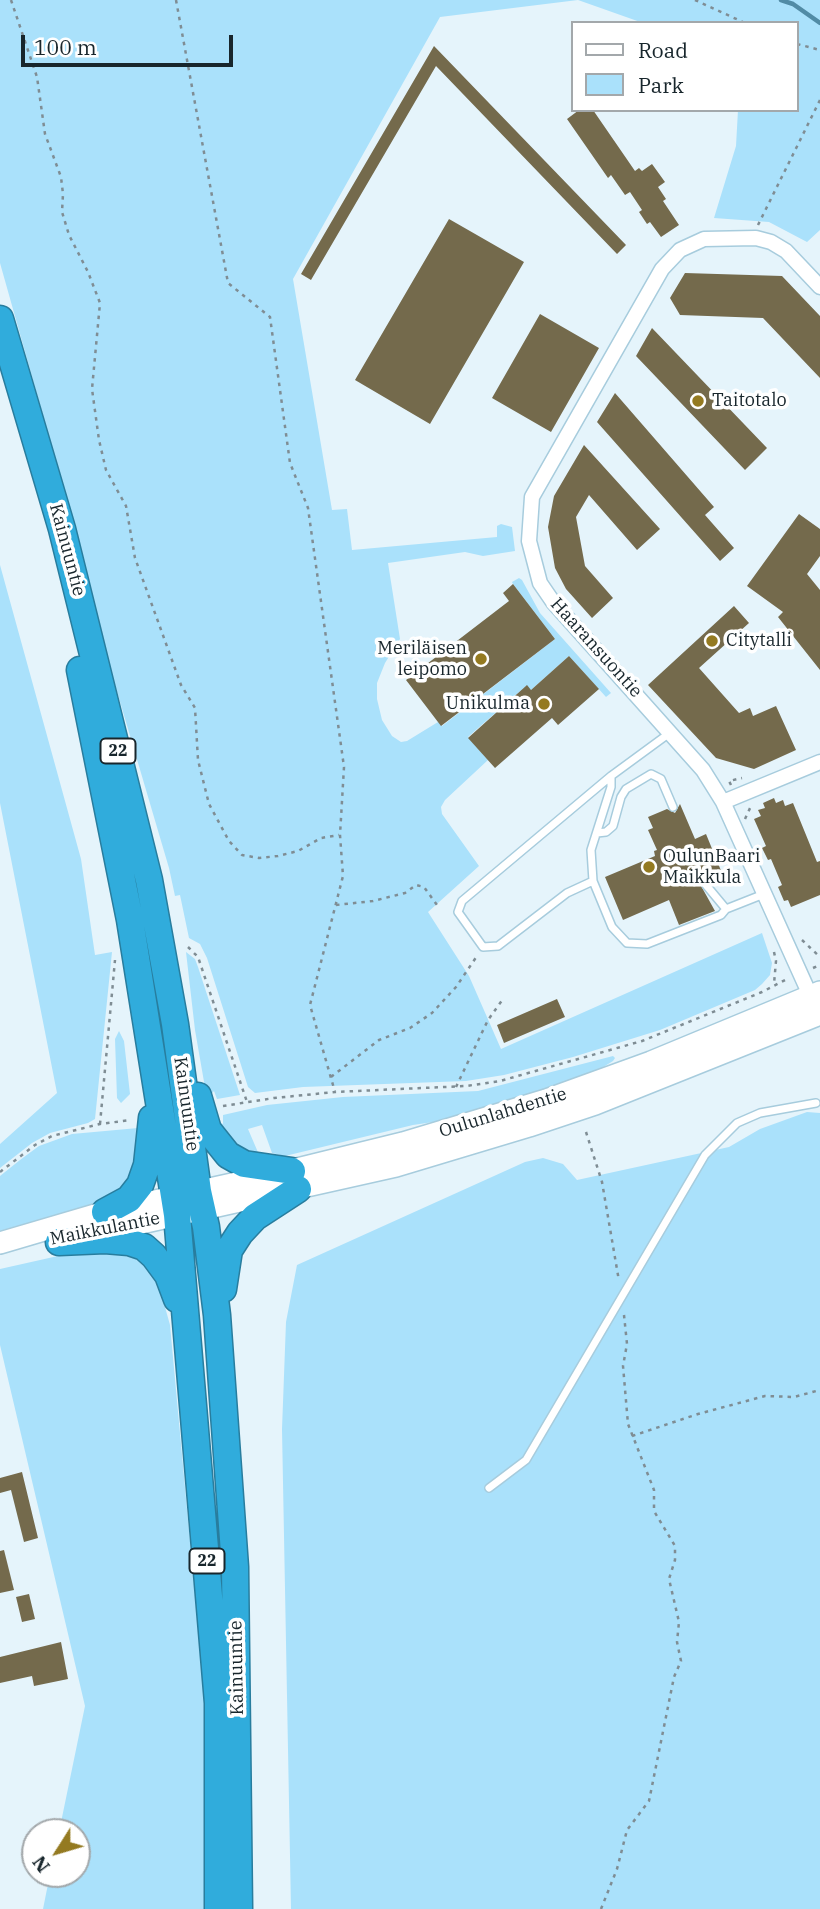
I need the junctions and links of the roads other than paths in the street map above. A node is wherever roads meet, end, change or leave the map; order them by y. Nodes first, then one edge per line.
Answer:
1 (820, 287) edge
2 (0, 319) edge
3 (0, 379) edge
4 (670, 732) junction
5 (820, 762) edge
6 (611, 776) junction
7 (730, 799) junction
8 (673, 807) dead end
9 (597, 832) junction
10 (593, 881) junction
11 (706, 885) dead end
12 (764, 894) junction
13 (726, 909) junction
14 (818, 1007) edge
15 (175, 1024) junction
16 (155, 1078) junction
17 (816, 1103) dead end
18 (295, 1180) junction
19 (188, 1203) junction
20 (105, 1212) junction
21 (4, 1242) edge
22 (59, 1242) junction
23 (217, 1315) junction
24 (187, 1326) junction
25 (489, 1488) dead end
26 (218, 1909) edge
27 (239, 1909) edge

1 - 4 street, Haaransuontie
2 - 15 highway, Kainuuntie / 22
3 - 16 highway, Kainuuntie / 22
4 - 6 lane
4 - 7 street, Haaransuontie
5 - 7 street
6 - 9 lane
6 - 10 lane
7 - 12 street, Haaransuontie
8 - 9 lane
9 - 10 lane
10 - 13 lane
11 - 13 lane
12 - 13 lane
12 - 14 street, Haaransuontie
14 - 18 main road, Oulunlahdentie
15 - 18 highway
15 - 19 highway, Kainuuntie / 22
16 - 19 highway, Kainuuntie / 22
16 - 20 highway
17 - 25 lane
18 - 19 main road, Oulunlahdentie
18 - 23 highway
19 - 20 main road, Maikkulantie
19 - 22 main road, Maikkulantie
19 - 23 highway, Kainuuntie / 22
19 - 24 highway, Kainuuntie / 22
20 - 21 main road, Maikkulantie
21 - 22 main road, Maikkulantie
22 - 24 highway
23 - 27 highway, Kainuuntie / 22
24 - 26 highway, Kainuuntie / 22

